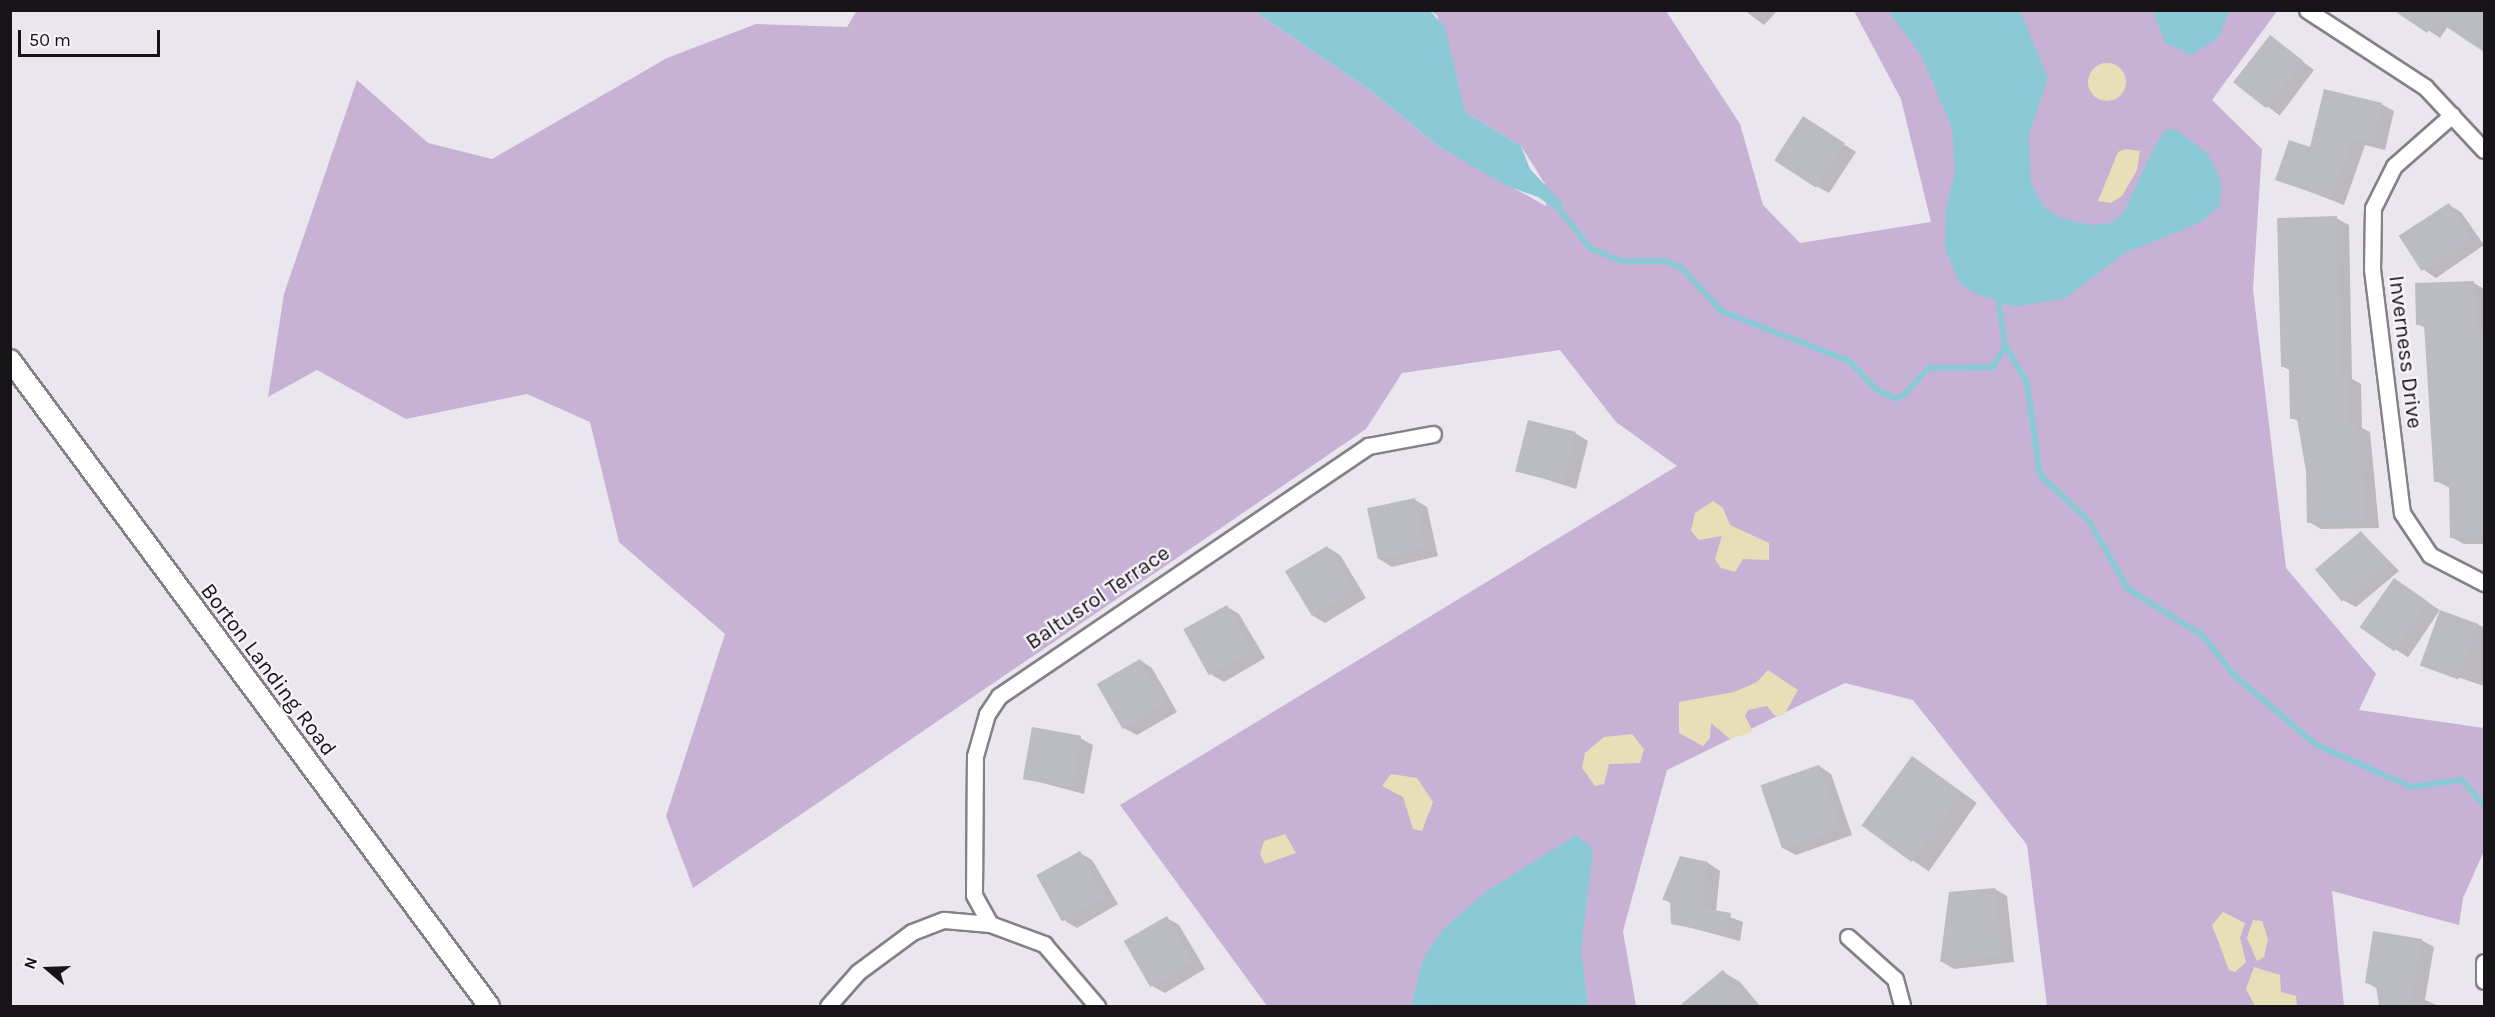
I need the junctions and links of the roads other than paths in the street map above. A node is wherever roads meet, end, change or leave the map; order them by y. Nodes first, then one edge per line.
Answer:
1 (2307, 10) edge
2 (2452, 115) junction
3 (2484, 150) edge
4 (10, 360) edge
5 (1433, 434) dead end
6 (2484, 583) edge
7 (990, 924) junction
8 (1848, 937) dead end
9 (2484, 962) edge
10 (2484, 981) edge
11 (489, 1006) edge
12 (828, 1006) edge
13 (1097, 1006) edge
14 (1902, 1006) edge

1 - 2 street
2 - 3 street
2 - 6 street, Inverness Drive
4 - 11 street, Borton Landing Road
5 - 7 street, Baltusrol Terrace
7 - 12 street
7 - 13 street
8 - 14 street
9 - 10 street

